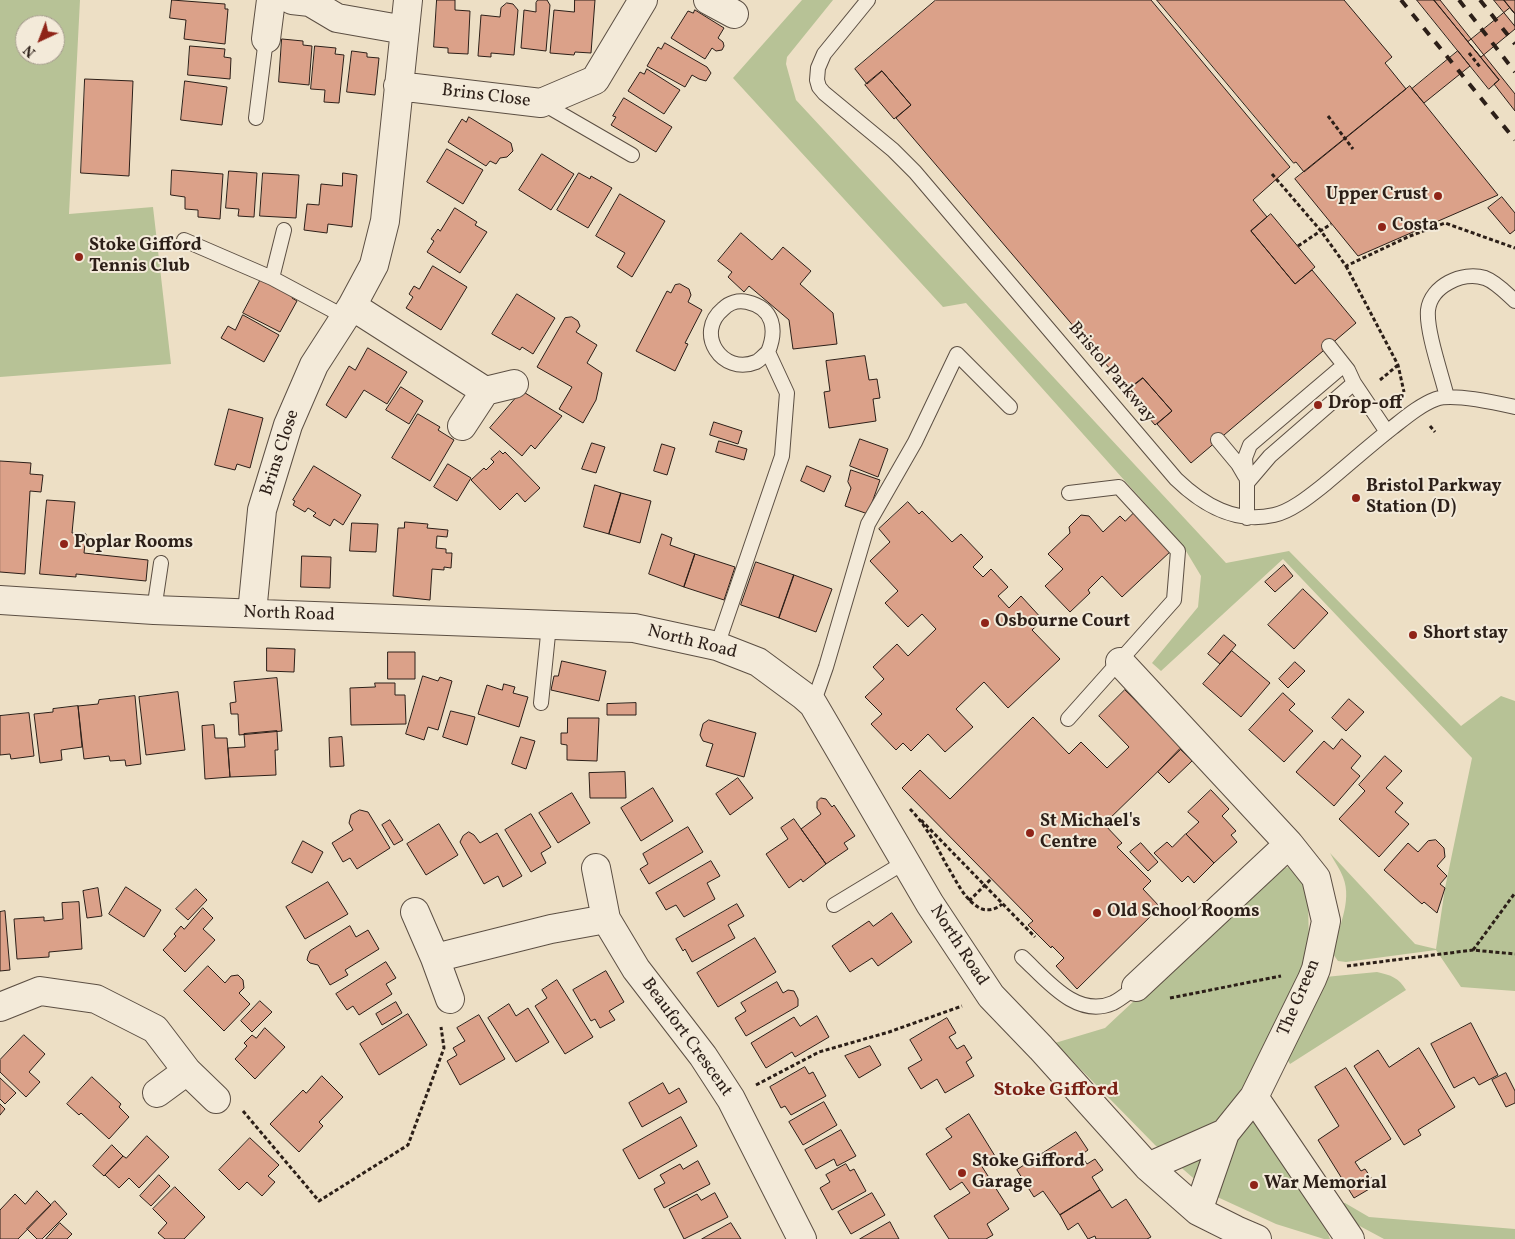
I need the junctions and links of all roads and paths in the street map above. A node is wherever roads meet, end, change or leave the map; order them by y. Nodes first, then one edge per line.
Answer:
1 (271, 0) edge
2 (292, 0) edge
3 (408, 0) edge
4 (643, 0) edge
5 (708, 0) edge
6 (868, 0) edge
7 (734, 14) dead end
8 (405, 30) junction
9 (266, 39) joint
10 (1469, 53) dead end
11 (1480, 67) dead end
12 (398, 86) junction
13 (541, 103) junction
14 (1328, 116) dead end
15 (256, 118) dead end
16 (1353, 149) dead end
17 (632, 155) dead end
18 (1272, 174) dead end
19 (1332, 224) dead end
20 (284, 230) dead end
21 (1321, 231) junction
22 (184, 240) dead end
23 (1298, 246) dead end
24 (1515, 248) edge
25 (1346, 266) junction
26 (272, 278) junction
27 (1515, 301) edge
28 (349, 311) junction
29 (1329, 346) dead end
30 (768, 352) junction
31 (1344, 365) junction
32 (1354, 383) junction
33 (514, 384) dead end
34 (485, 391) junction
35 (1447, 397) junction
36 (1010, 407) dead end
37 (1515, 407) edge
38 (1416, 410) junction
39 (462, 426) dead end
40 (1387, 432) junction
41 (1435, 432) dead end
42 (1218, 440) dead end
43 (1247, 484) junction
44 (1069, 493) dead end
45 (1247, 518) junction
46 (161, 563) dead end
47 (0, 600) edge
48 (154, 610) junction
49 (252, 613) junction
50 (549, 625) junction
51 (717, 646) junction
52 (1120, 662) junction
53 (541, 703) dead end
54 (813, 704) junction
55 (1068, 719) dead end
56 (915, 814) dead end
57 (1289, 844) junction
58 (905, 862) junction
59 (596, 868) dead end
60 (992, 878) dead end
61 (985, 885) junction
62 (1515, 893) edge
63 (834, 905) dead end
64 (965, 906) dead end
65 (415, 912) dead end
66 (606, 919) junction
67 (1036, 938) dead end
68 (1472, 950) dead end
69 (1022, 957) dead end
70 (436, 958) junction
71 (1136, 987) joint
72 (991, 996) junction
73 (450, 999) joint
74 (0, 1007) edge
75 (186, 1070) junction
76 (157, 1093) dead end
77 (1254, 1097) junction
78 (216, 1099) joint
79 (731, 1099) junction
80 (1225, 1133) junction
81 (1148, 1167) junction
82 (1198, 1211) junction
83 (1242, 1236) edge
84 (802, 1239) edge
85 (1350, 1239) edge

1 - 9 street
2 - 8 street
3 - 8 street, Brins Close
4 - 13 street, Brins Close
5 - 7 street
6 - 45 lane, Bristol Parkway
8 - 12 street, Brins Close
9 - 15 lane
10 - 11 path
12 - 13 street, Brins Close
12 - 28 street, Brins Close
13 - 17 lane
14 - 16 path
18 - 21 path
19 - 21 path
20 - 26 lane
21 - 23 path
21 - 25 path
22 - 26 lane
24 - 25 path
25 - 38 path
26 - 28 lane
27 - 35 lane
28 - 34 street
28 - 49 street, Brins Close
29 - 31 lane
30 - 30 lane
30 - 51 lane
31 - 32 lane
31 - 43 lane
32 - 40 lane
32 - 43 lane
33 - 34 street
34 - 39 street
35 - 37 lane, Bristol Parkway
35 - 38 lane, Bristol Parkway
36 - 54 lane
38 - 40 lane, Bristol Parkway
38 - 41 path
40 - 45 lane, Bristol Parkway
42 - 43 lane
43 - 45 lane
44 - 52 lane
46 - 48 lane
47 - 48 street, North Road
48 - 49 street, North Road
49 - 50 street, North Road
50 - 51 street, North Road
50 - 53 lane
51 - 54 street, North Road
52 - 55 lane
52 - 57 street, The Green
54 - 58 street, North Road
56 - 61 path
57 - 71 street
57 - 77 street, The Green
58 - 63 lane
58 - 72 street, North Road
59 - 66 street, Beaufort Crescent
60 - 61 path
61 - 64 path
61 - 67 path
62 - 68 path
65 - 70 street
66 - 70 street
66 - 79 street, Beaufort Crescent
69 - 71 lane
70 - 73 street
72 - 79 path
72 - 81 street, North Road
73 - 78 path
74 - 75 street
75 - 76 street
75 - 78 street
77 - 80 street, The Green
77 - 85 street
79 - 84 street, Beaufort Crescent
80 - 81 street, The Green
80 - 82 street, The Green
81 - 82 street, North Road
82 - 83 street, North Road

